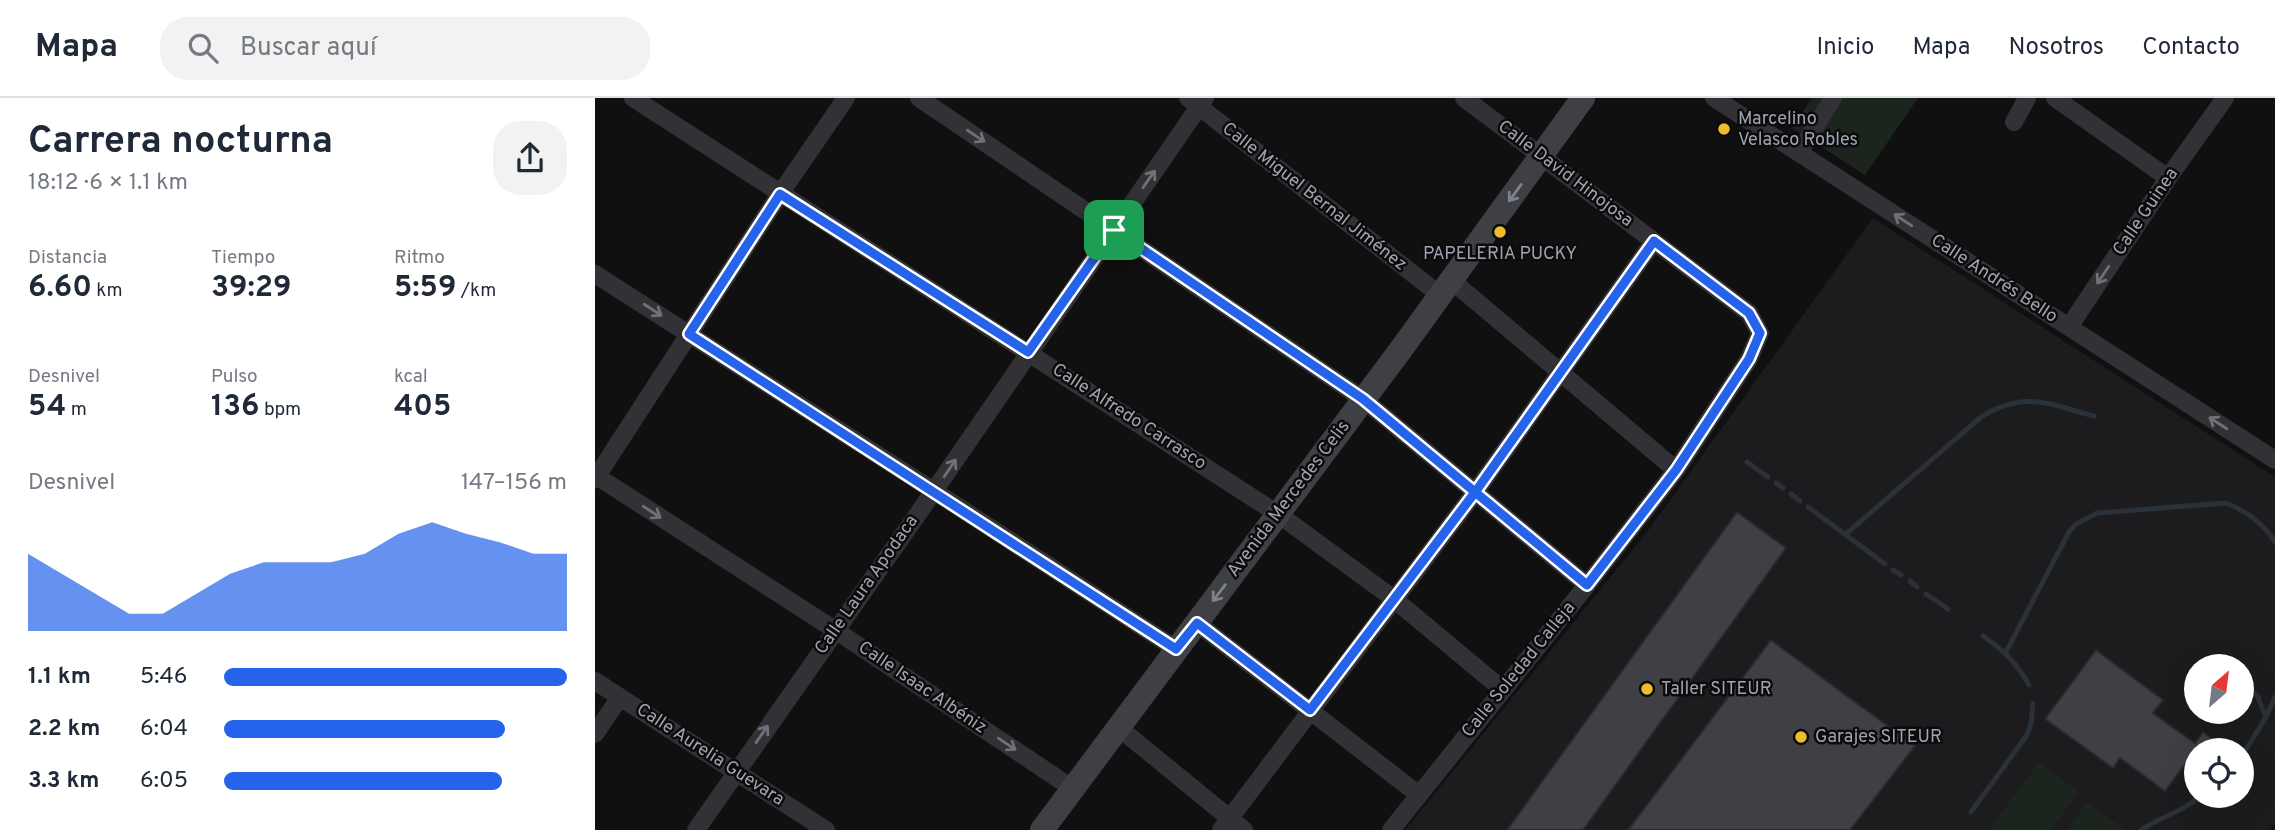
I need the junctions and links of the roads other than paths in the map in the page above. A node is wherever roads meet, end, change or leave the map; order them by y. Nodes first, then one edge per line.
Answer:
1 (633, 98) edge
2 (846, 98) edge
3 (919, 98) edge
4 (1464, 98) edge
5 (1583, 98) edge
6 (1714, 98) edge
7 (1833, 98) edge
8 (2027, 98) edge
9 (2055, 98) edge
10 (2225, 98) edge
11 (1197, 101) edge
12 (2014, 122) dead end
13 (1799, 153) junction
14 (1541, 156) junction
15 (2168, 178) junction
16 (780, 194) junction
17 (1114, 230) junction
18 (1654, 241) junction
19 (595, 274) edge
20 (1446, 288) junction
21 (2069, 327) junction
22 (1760, 333) joint
23 (689, 334) junction
24 (1028, 352) junction
25 (1561, 372) junction
26 (1363, 399) junction
27 (2275, 460) edge
28 (1676, 470) junction
29 (596, 477) edge
30 (935, 491) junction
31 (1476, 491) junction
32 (1278, 514) junction
33 (1587, 585) junction
34 (1394, 599) junction
35 (1197, 623) junction
36 (835, 630) junction
37 (1176, 649) junction
38 (595, 681) edge
39 (1503, 690) junction
40 (621, 697) junction
41 (1310, 710) junction
42 (1118, 727) junction
43 (595, 734) edge
44 (736, 772) junction
45 (1072, 788) junction
46 (1419, 795) junction
47 (1225, 824) edge
48 (696, 830) edge
49 (826, 830) edge
50 (1042, 830) edge
51 (1244, 830) edge
52 (1391, 830) edge

1 - 16 street, Calle Alfredo Carrasco
2 - 16 street
3 -> 17 street
4 - 14 street, Calle David Hinojosa
5 - 14 main road, Avenida Mercedes Celis
6 - 13 street, Calle Andrés Bello
7 - 13 street
8 - 12 street
9 - 15 street
10 - 15 street, Calle Guinea
17 -> 11 street, Calle Laura Apodaca
11 - 20 street, Calle Miguel Bernal Jiménez
21 -> 13 street, Calle Andrés Bello
14 - 18 street, Calle David Hinojosa
14 -> 20 main road, Avenida Mercedes Celis
15 -> 21 street, Calle Guinea
16 - 23 street
16 - 24 street, Calle Alfredo Carrasco
17 - 24 street, Calle Laura Apodaca
17 - 26 street
18 - 22 street, Calle David Hinojosa
18 - 25 street
19 -> 23 street
20 - 25 street, Calle Miguel Bernal Jiménez
20 - 26 main road, Avenida Mercedes Celis
27 -> 21 street, Calle Andrés Bello
22 - 28 street, Calle Soledad Calleja
23 - 29 street
23 - 30 street
30 -> 24 street, Calle Laura Apodaca
24 - 32 street, Calle Alfredo Carrasco
25 - 28 street, Calle Miguel Bernal Jiménez
25 - 31 street
26 - 31 street
26 - 32 main road, Avenida Mercedes Celis
28 - 33 street, Calle Soledad Calleja
29 -> 36 street, Calle Isaac Albéniz
30 - 36 street, Calle Laura Apodaca
30 - 37 street
31 - 33 street
31 - 34 street
32 - 34 street, Calle Alfredo Carrasco
32 -> 35 main road, Avenida Mercedes Celis
33 - 39 street, Calle Soledad Calleja
34 - 39 street, Calle Alfredo Carrasco
34 - 41 street
35 - 37 main road, Avenida Mercedes Celis
35 - 41 street
44 -> 36 street, Calle Laura Apodaca
36 -> 45 street, Calle Isaac Albéniz
37 - 42 main road, Avenida Mercedes Celis
38 - 40 street, Calle Aurelia Guevara
39 - 46 street, Calle Soledad Calleja
40 - 43 street
40 - 44 street, Calle Aurelia Guevara
41 - 46 street
41 - 47 street
42 - 45 main road, Avenida Mercedes Celis
42 - 47 street
44 - 48 street, Calle Laura Apodaca
44 - 49 street, Calle Aurelia Guevara
45 - 50 main road, Avenida Mercedes Celis
46 - 52 street, Calle Soledad Calleja
47 - 51 street

